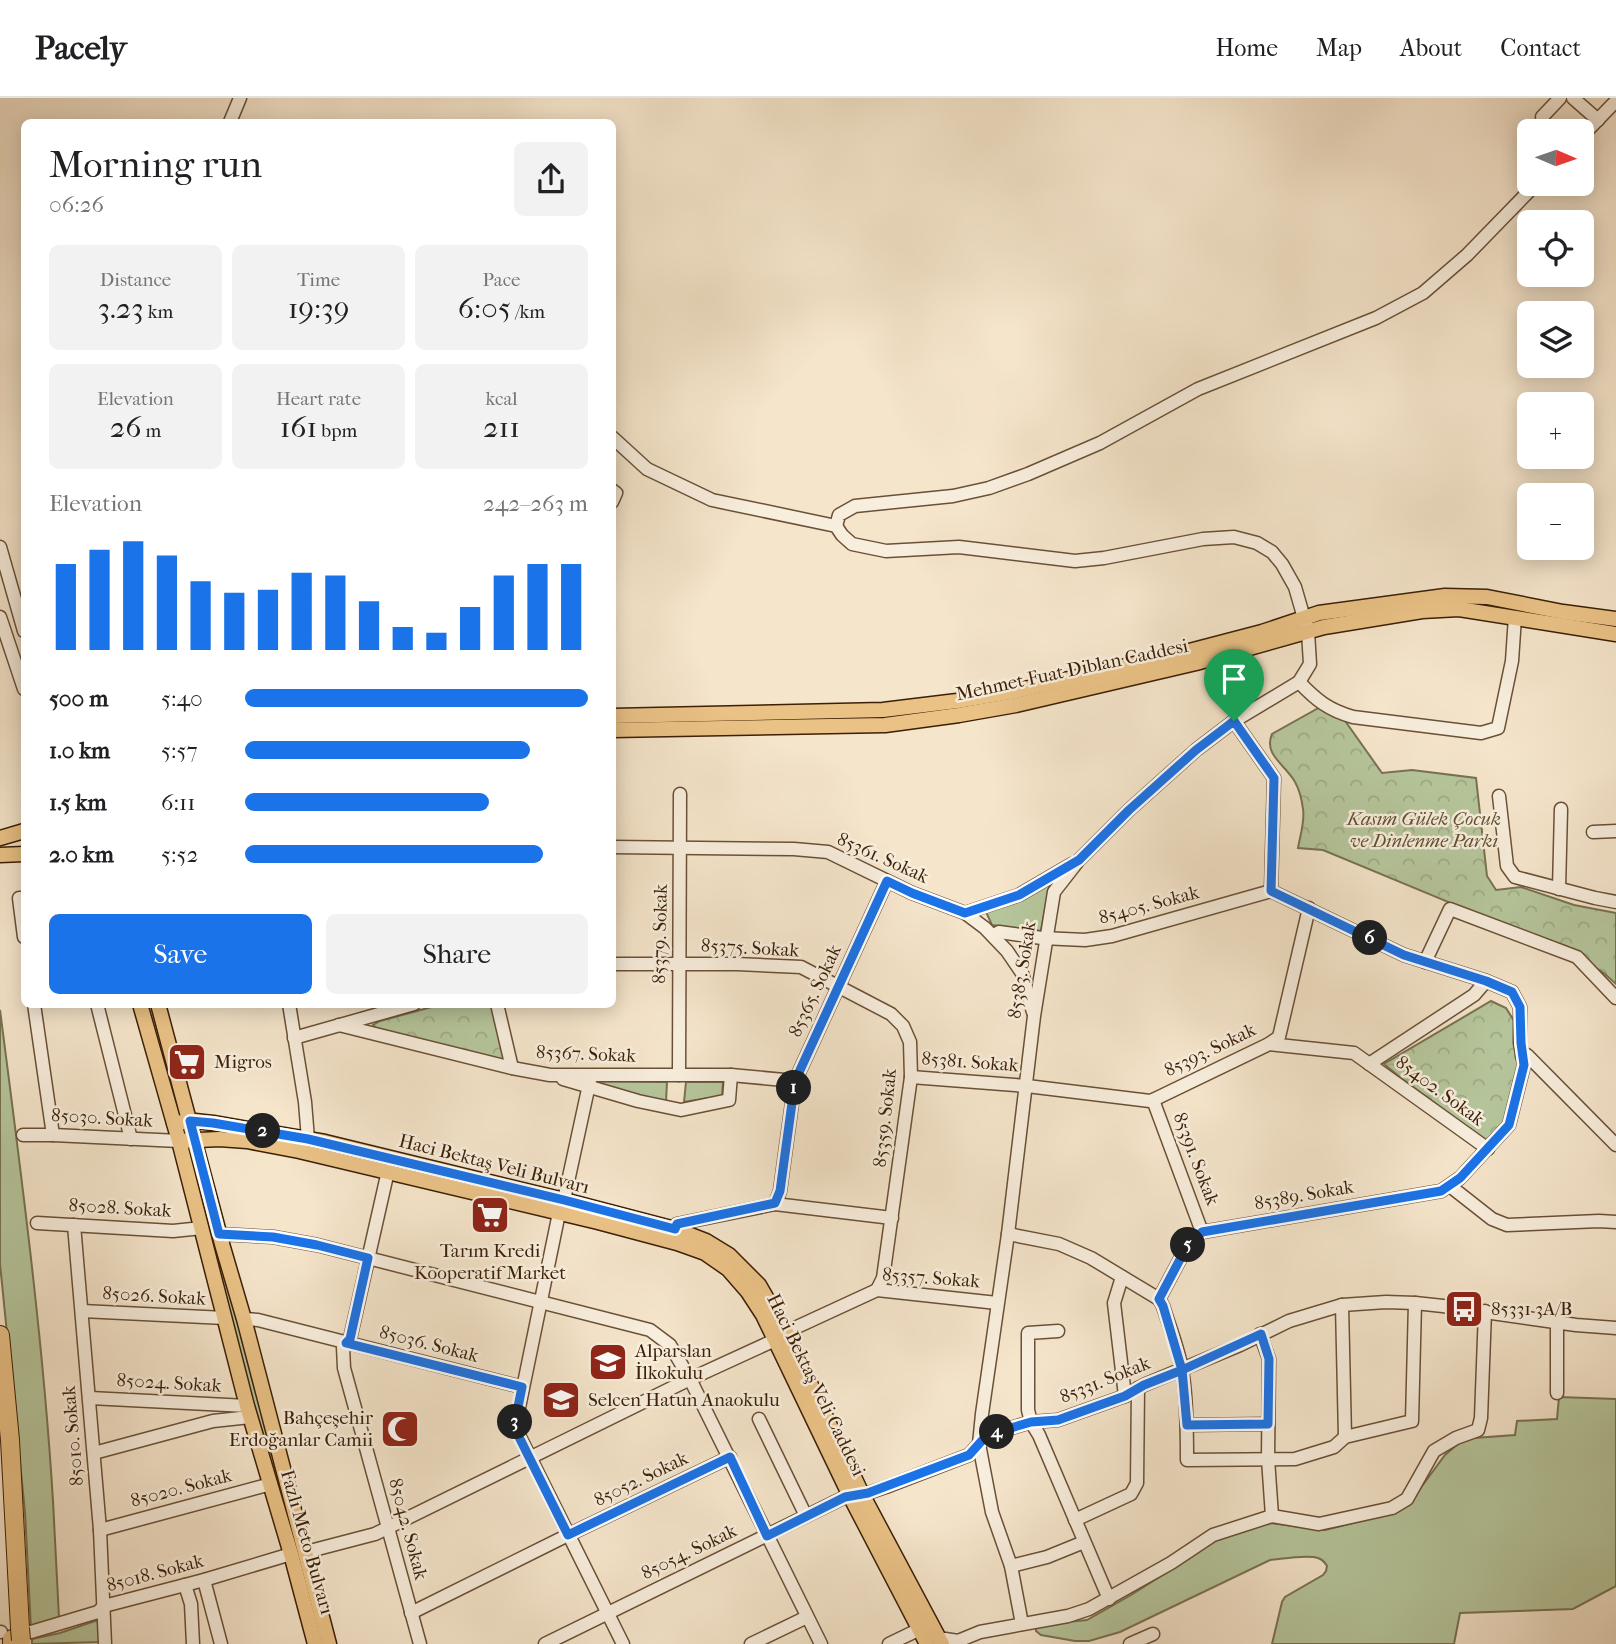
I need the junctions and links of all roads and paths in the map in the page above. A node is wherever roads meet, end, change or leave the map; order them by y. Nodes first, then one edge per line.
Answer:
1 (240, 98) edge
2 (1560, 98) edge
3 (1573, 98) edge
4 (1616, 101) edge
5 (1542, 117) dead end
6 (231, 119) edge
7 (1598, 120) junction
8 (1594, 124) edge
9 (1524, 196) edge
10 (616, 441) edge
11 (836, 526) junction
12 (0, 547) edge
13 (21, 609) edge
14 (0, 617) edge
15 (1515, 617) junction
16 (1616, 619) edge
17 (1306, 625) junction
18 (1616, 634) edge
19 (21, 680) edge
20 (1299, 682) junction
21 (616, 716) edge
22 (1234, 721) junction
23 (616, 730) edge
24 (680, 794) dead end
25 (1499, 796) dead end
26 (1560, 809) dead end
27 (1616, 831) edge
28 (21, 832) edge
29 (1594, 832) dead end
30 (0, 838) edge
31 (616, 847) edge
32 (681, 847) junction
33 (21, 854) edge
34 (0, 855) edge
35 (1079, 860) junction
36 (887, 881) junction
37 (1559, 889) junction
38 (1271, 891) junction
39 (21, 898) edge
40 (1616, 902) edge
41 (1309, 908) junction
42 (965, 913) junction
43 (21, 914) edge
44 (993, 936) junction
45 (1047, 937) junction
46 (1425, 962) junction
47 (616, 964) edge
48 (679, 965) junction
49 (1486, 981) junction
50 (838, 988) junction
51 (1616, 998) edge
52 (35, 1008) edge
53 (98, 1008) edge
54 (141, 1008) edge
55 (159, 1008) edge
56 (290, 1008) edge
57 (400, 1008) edge
58 (498, 1008) edge
59 (1034, 1016) junction
60 (339, 1025) junction
61 (294, 1038) junction
62 (1269, 1044) junction
63 (1522, 1056) junction
64 (1369, 1064) junction
65 (512, 1068) junction
66 (680, 1075) junction
67 (731, 1075) junction
68 (911, 1077) junction
69 (795, 1081) junction
70 (590, 1082) junction
71 (1027, 1086) junction
72 (1153, 1100) junction
73 (190, 1121) junction
74 (174, 1123) junction
75 (23, 1135) dead end
76 (53, 1135) junction
77 (131, 1139) junction
78 (308, 1139) junction
79 (195, 1140) junction
80 (179, 1141) junction
81 (1616, 1144) edge
82 (1488, 1149) junction
83 (388, 1171) junction
84 (1450, 1186) junction
85 (775, 1203) junction
86 (561, 1206) junction
87 (892, 1218) junction
88 (1616, 1222) edge
89 (37, 1223) dead end
90 (74, 1225) junction
91 (202, 1228) junction
92 (675, 1229) junction
93 (1202, 1232) junction
94 (219, 1234) junction
95 (1008, 1234) junction
96 (368, 1258) junction
97 (1122, 1277) junction
98 (877, 1290) junction
99 (1159, 1299) junction
100 (539, 1301) junction
101 (997, 1303) junction
102 (1415, 1303) junction
103 (1342, 1305) junction
104 (82, 1311) junction
105 (1485, 1311) junction
106 (225, 1318) junction
107 (244, 1319) junction
108 (1557, 1322) junction
109 (1616, 1328) edge
110 (1058, 1331) dead end
111 (1261, 1334) junction
112 (0, 1335) edge
113 (780, 1336) junction
114 (346, 1343) junction
115 (1182, 1370) junction
116 (690, 1379) junction
117 (522, 1387) junction
118 (1138, 1388) junction
119 (1557, 1393) dead end
120 (1125, 1396) junction
121 (90, 1398) junction
122 (249, 1412) junction
123 (759, 1419) dead end
124 (1031, 1422) junction
125 (1268, 1424) junction
126 (1187, 1425) junction
127 (1345, 1437) junction
128 (0, 1438) edge
129 (979, 1444) junction
130 (94, 1453) junction
131 (730, 1457) junction
132 (530, 1458) junction
133 (1268, 1459) junction
134 (271, 1484) junction
135 (856, 1495) junction
136 (806, 1516) junction
137 (1272, 1516) junction
138 (1074, 1520) junction
139 (387, 1527) junction
140 (100, 1530) junction
141 (568, 1535) junction
142 (767, 1536) junction
143 (1084, 1542) junction
144 (298, 1553) junction
145 (1011, 1566) junction
146 (205, 1580) junction
147 (185, 1585) junction
148 (1109, 1599) junction
149 (104, 1606) junction
150 (411, 1613) junction
151 (608, 1613) junction
152 (807, 1617) junction
153 (1022, 1624) junction
154 (920, 1629) junction
155 (1153, 1634) dead end
156 (14, 1635) edge
157 (960, 1642) edge
158 (937, 1643) edge
159 (105, 1644) edge
160 (193, 1644) edge
161 (221, 1644) edge
162 (315, 1644) edge
163 (329, 1644) edge
164 (420, 1644) edge
165 (545, 1644) edge
166 (623, 1644) edge
167 (751, 1644) edge
168 (821, 1644) edge
169 (889, 1644) edge
170 (1130, 1644) edge

1 - 6 street
2 - 5 street
3 - 7 street
4 - 7 street
7 - 8 street
9 - 11 street
10 - 11 street
11 - 17 street
12 - 13 street
14 - 19 street
15 - 17 main road, Mehmet Fuat Diblan Caddesi
15 - 18 main road, Mehmet Fuat Diblan Caddesi
15 - 20 street
16 - 17 main road, Mehmet Fuat Diblan Caddesi
17 - 20 street
17 - 21 main road, Mehmet Fuat Diblan Caddesi
17 - 23 main road, Mehmet Fuat Diblan Caddesi
20 - 22 street, 85383. Sokak
22 - 35 street, 85383. Sokak
22 - 38 street
24 - 32 street, 85379. Sokak
25 - 37 street
26 - 37 street
27 - 29 street
28 - 30 main road
31 - 32 street, 85361. Sokak
32 - 36 street, 85361. Sokak
32 - 48 street, 85379. Sokak
33 - 34 main road
35 - 42 street
35 - 45 street, 85383. Sokak
36 - 42 street, 85361. Sokak
36 - 50 street, 85365. Sokak
37 - 40 street
38 - 41 street
38 - 45 street, 85405. Sokak
39 - 43 street
41 - 46 street
41 - 62 street, 85393. Sokak
42 - 44 street, 85361. Sokak
44 - 45 street, 85405. Sokak
44 - 59 street, 85361. Sokak
45 - 59 street, 85383. Sokak
46 - 49 street
46 - 51 street
47 - 48 street, 85375. Sokak
48 - 50 street, 85375. Sokak
48 - 66 street, 85379. Sokak
49 - 63 street
49 - 64 street
50 - 68 street, 85359. Sokak
50 - 69 street, 85365. Sokak
52 - 76 street
53 - 77 street
54 - 74 main road, Fazlı Meto Bulvarı
55 - 73 main road, Fazlı Meto Bulvarı
56 - 61 street
57 - 60 street
58 - 65 street
59 - 71 street, 85383. Sokak
60 - 61 street
60 - 65 street, 85367. Sokak
61 - 78 street
62 - 64 street, 85402. Sokak
62 - 72 street, 85393. Sokak
63 - 81 street
63 - 82 street
64 - 82 street, 85402. Sokak
65 - 70 street, 85367. Sokak
66 - 67 street, 85367. Sokak
66 - 70 street, 85367. Sokak
67 - 69 street, 85367. Sokak
67 - 70 street
68 - 71 street, 85381. Sokak
68 - 87 street, 85359. Sokak
69 - 85 street, 85365. Sokak
70 - 86 street
71 - 72 street, 85393. Sokak
71 - 95 street, 85383. Sokak
72 - 93 street, 85391. Sokak
73 - 74 main road
73 - 78 main road, Haci Bektaş Veli Bulvarı
73 - 79 main road, Fazlı Meto Bulvarı
74 - 80 main road, Fazlı Meto Bulvarı
75 - 76 street, 85030. Sokak
76 - 77 street, 85030. Sokak
77 - 80 street, 85030. Sokak
78 - 86 main road, Haci Bektaş Veli Bulvarı
79 - 80 main road, Haci Bektaş Veli Bulvarı
79 - 83 main road, Haci Bektaş Veli Bulvarı
79 - 94 main road, Fazlı Meto Bulvarı
80 - 91 main road, Fazlı Meto Bulvarı
82 - 84 street
83 - 86 main road, Haci Bektaş Veli Bulvarı
83 - 96 street, 85042. Sokak
84 - 88 street
84 - 93 street, 85389. Sokak
85 - 87 street
85 - 92 street
86 - 92 main road, Haci Bektaş Veli Bulvarı
86 - 100 street
86 - 113 main road, Haci Bektaş Veli Caddesi
87 - 98 street, 85359. Sokak
89 - 90 street, 85028. Sokak
90 - 91 street, 85028. Sokak
90 - 104 street, 85010. Sokak
91 - 106 main road, Fazlı Meto Bulvarı
92 - 113 main road, Haci Bektaş Veli Bulvarı
93 - 99 street
94 - 96 street
94 - 107 main road, Fazlı Meto Bulvarı
95 - 97 street
95 - 101 street, 85383. Sokak
96 - 100 street
96 - 114 street, 85042. Sokak
97 - 99 street
97 - 120 street
98 - 101 street, 85357. Sokak
98 - 113 street, 85357. Sokak
99 - 115 street
100 - 116 street
100 - 117 street
101 - 129 street, 85383. Sokak
102 - 103 street, 85331. Sokak
102 - 105 street, 85331. Sokak
102 - 127 street
103 - 111 street, 85331. Sokak
103 - 127 street
104 - 106 street, 85026. Sokak
104 - 121 street, 85010. Sokak
105 - 108 street, 85331. Sokak
105 - 137 street
106 - 122 main road, Fazlı Meto Bulvarı
107 - 114 street, 85036. Sokak
107 - 144 main road, Fazlı Meto Bulvarı
108 - 109 street, 85331. Sokak
108 - 119 street
110 - 124 street
111 - 115 street, 85331. Sokak
111 - 125 street
112 - 156 highway
113 - 116 street, 85357. Sokak
113 - 135 main road, Haci Bektaş Veli Caddesi
114 - 117 street, 85036. Sokak
114 - 139 street, 85042. Sokak
115 - 118 street, 85331. Sokak
115 - 126 street
116 - 131 street
116 - 132 street, 85357. Sokak
117 - 132 street
118 - 120 street, 85331. Sokak
118 - 138 street
120 - 124 street, 85331. Sokak
121 - 122 street, 85024. Sokak
121 - 130 street, 85010. Sokak
122 - 130 street
122 - 134 main road, Fazlı Meto Bulvarı
123 - 136 street
124 - 129 street, 85331. Sokak
124 - 138 street
125 - 126 street
125 - 133 street
126 - 133 street
127 - 133 street
128 - 156 highway
129 - 135 street, 85331. Sokak
129 - 145 street, 85383. Sokak
130 - 140 street, 85010. Sokak
131 - 141 street, 85052. Sokak
131 - 142 street
132 - 139 street, 85018. Sokak
132 - 141 street
133 - 137 street
134 - 140 street, 85020. Sokak
134 - 144 main road, Fazlı Meto Bulvarı
135 - 136 street, 85054. Sokak
135 - 154 main road, Haci Bektaş Veli Caddesi
135 - 158 main road, Haci Bektaş Veli Caddesi
136 - 142 street, 85054. Sokak
137 - 148 street
138 - 143 street
139 - 144 street, 85018. Sokak
139 - 150 street, 85042. Sokak
140 - 149 street, 85010. Sokak
141 - 150 street, 85052. Sokak
141 - 151 street
142 - 151 street, 85054. Sokak
142 - 152 street
143 - 145 street
143 - 148 street
144 - 146 street, 85018. Sokak
144 - 162 main road, Fazlı Meto Bulvarı
144 - 163 main road, Fazlı Meto Bulvarı
145 - 153 street, 85383. Sokak
146 - 147 street, 85018. Sokak
146 - 161 street
147 - 149 street, 85018. Sokak
147 - 160 street
148 - 153 street
149 - 156 street, 85018. Sokak
149 - 159 street, 85010. Sokak
150 - 164 street, 85042. Sokak
151 - 165 street, 85054. Sokak
151 - 166 street
152 - 167 street
152 - 168 street
153 - 157 street
154 - 158 main road, Haci Bektaş Veli Caddesi
154 - 169 street
155 - 170 street
157 - 158 street

